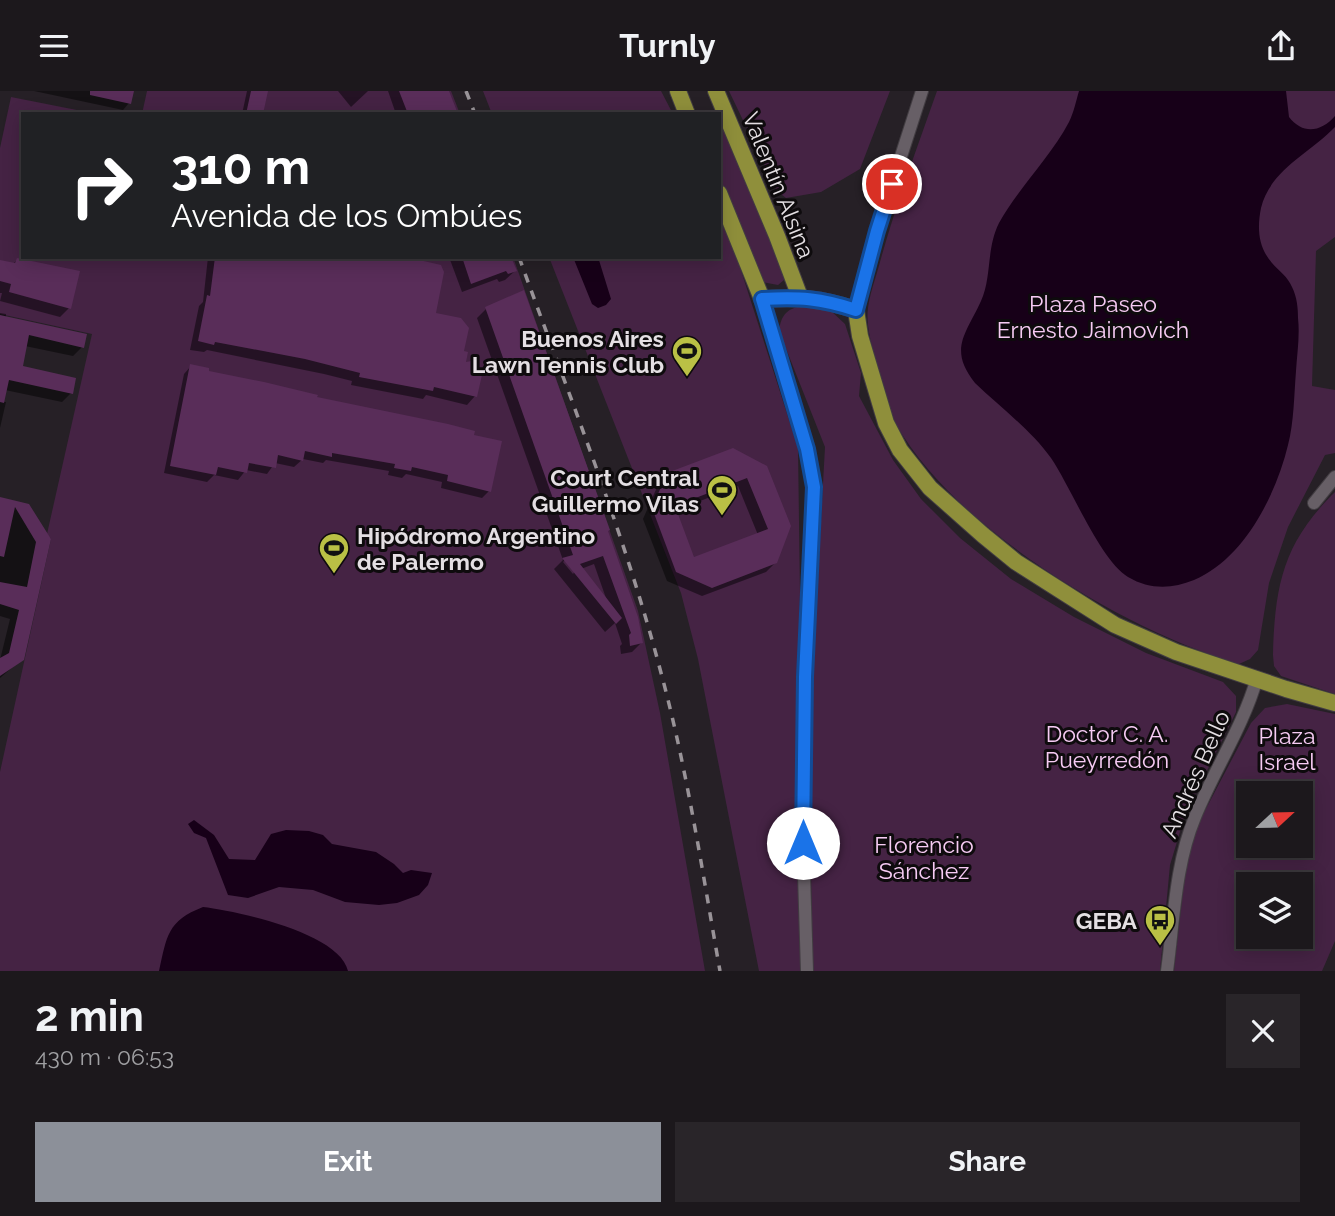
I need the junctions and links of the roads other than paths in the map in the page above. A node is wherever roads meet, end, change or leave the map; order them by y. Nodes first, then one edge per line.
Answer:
1 (678, 91) edge
2 (716, 91) edge
3 (922, 91) edge
4 (686, 112) edge
5 (721, 198) edge
6 (800, 297) junction
7 (762, 299) junction
8 (856, 310) junction
9 (1335, 477) edge
10 (1314, 503) dead end
11 (1257, 678) junction
12 (1335, 703) edge
13 (807, 971) edge
14 (1167, 971) edge

1 - 4 main road
2 - 6 main road, Valentín Alsina
3 - 8 street
5 - 7 main road
6 - 7 main road
6 - 8 main road
7 - 13 street
8 - 11 main road
9 - 10 street
11 - 12 main road
11 - 14 street, Andrés Bello

